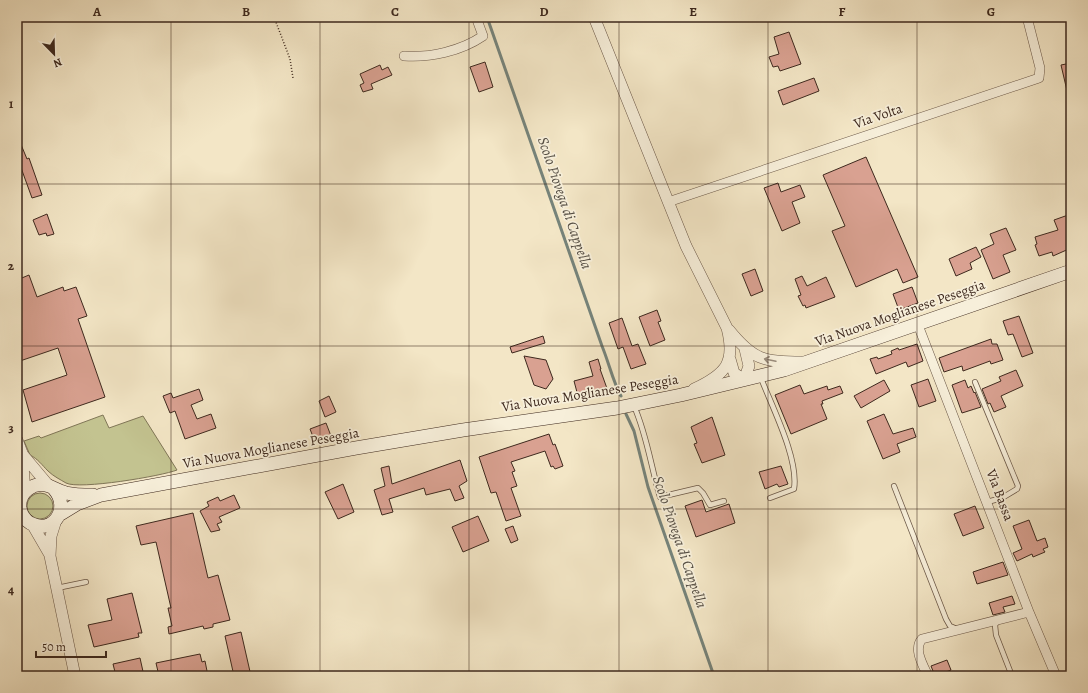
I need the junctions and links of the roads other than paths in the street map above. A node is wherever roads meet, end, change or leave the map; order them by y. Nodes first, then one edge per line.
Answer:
1 (476, 17) edge
2 (594, 17) edge
3 (1027, 17) edge
4 (404, 56) dead end
5 (668, 202) junction
6 (1071, 271) edge
7 (918, 325) junction
8 (727, 328) junction
9 (745, 349) junction
10 (730, 359) junction
11 (809, 361) junction
12 (760, 376) junction
13 (744, 380) junction
14 (975, 382) dead end
15 (681, 395) junction
16 (633, 405) junction
17 (17, 440) edge
18 (22, 453) junction
19 (894, 486) dead end
20 (51, 487) junction
21 (101, 495) junction
22 (21, 498) edge
23 (770, 498) dead end
24 (724, 501) dead end
25 (987, 502) junction
26 (58, 517) junction
27 (25, 522) edge
28 (50, 556) junction
29 (86, 582) dead end
30 (57, 588) junction
31 (1029, 612) junction
32 (999, 620) junction
33 (964, 629) junction
34 (75, 676) edge
35 (928, 676) edge
36 (1012, 676) edge
37 (1056, 676) edge

1 - 4 street
2 - 5 street
3 - 5 street, Via Volta
5 - 8 street
6 - 7 main road, Via Nuova Moglianese Peseggia
7 - 11 main road, Via Nuova Moglianese Peseggia
7 - 25 street, Via Bassa
8 - 9 street
8 - 10 street
11 -> 9 street
9 - 13 street
10 - 13 street
10 - 15 street
11 - 12 main road, Via Nuova Moglianese Peseggia
12 - 13 main road, Via Nuova Moglianese Peseggia
12 - 23 lane
13 - 15 main road, Via Nuova Moglianese Peseggia
14 - 25 lane
15 - 16 main road, Via Nuova Moglianese Peseggia
16 - 21 main road, Via Nuova Moglianese Peseggia
16 - 24 lane
17 - 18 street
18 - 20 street
18 - 22 street
19 - 33 lane
20 - 21 main road, Via Nuova Moglianese Peseggia
20 - 22 main road, Via Nuova Moglianese Peseggia
20 - 26 main road
21 - 26 main road, Via Nuova Moglianese Peseggia
22 - 27 main road
25 - 31 street, Via Bassa
26 - 27 main road, Via Nuova Moglianese Peseggia
26 - 28 street
27 - 28 street
28 - 30 street
29 - 30 lane
30 - 34 street
31 - 32 street
31 - 37 street, Via Bassa
32 - 33 street
32 - 36 lane
33 - 35 street

